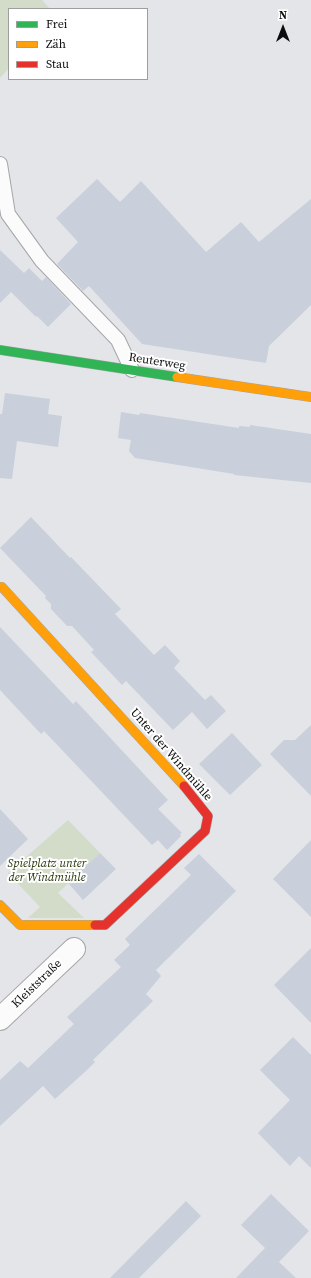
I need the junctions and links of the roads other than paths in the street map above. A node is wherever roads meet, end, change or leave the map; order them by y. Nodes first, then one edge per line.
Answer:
1 (0, 164) edge
2 (0, 350) edge
3 (132, 370) junction
4 (311, 397) edge
5 (0, 587) edge
6 (0, 905) edge
7 (74, 949) dead end
8 (0, 1019) edge

1 - 3 lane
2 - 3 street, Reuterweg
3 - 4 street, Reuterweg
5 - 6 street, Unter der Windmühle
7 - 8 street, Kleiststraße

